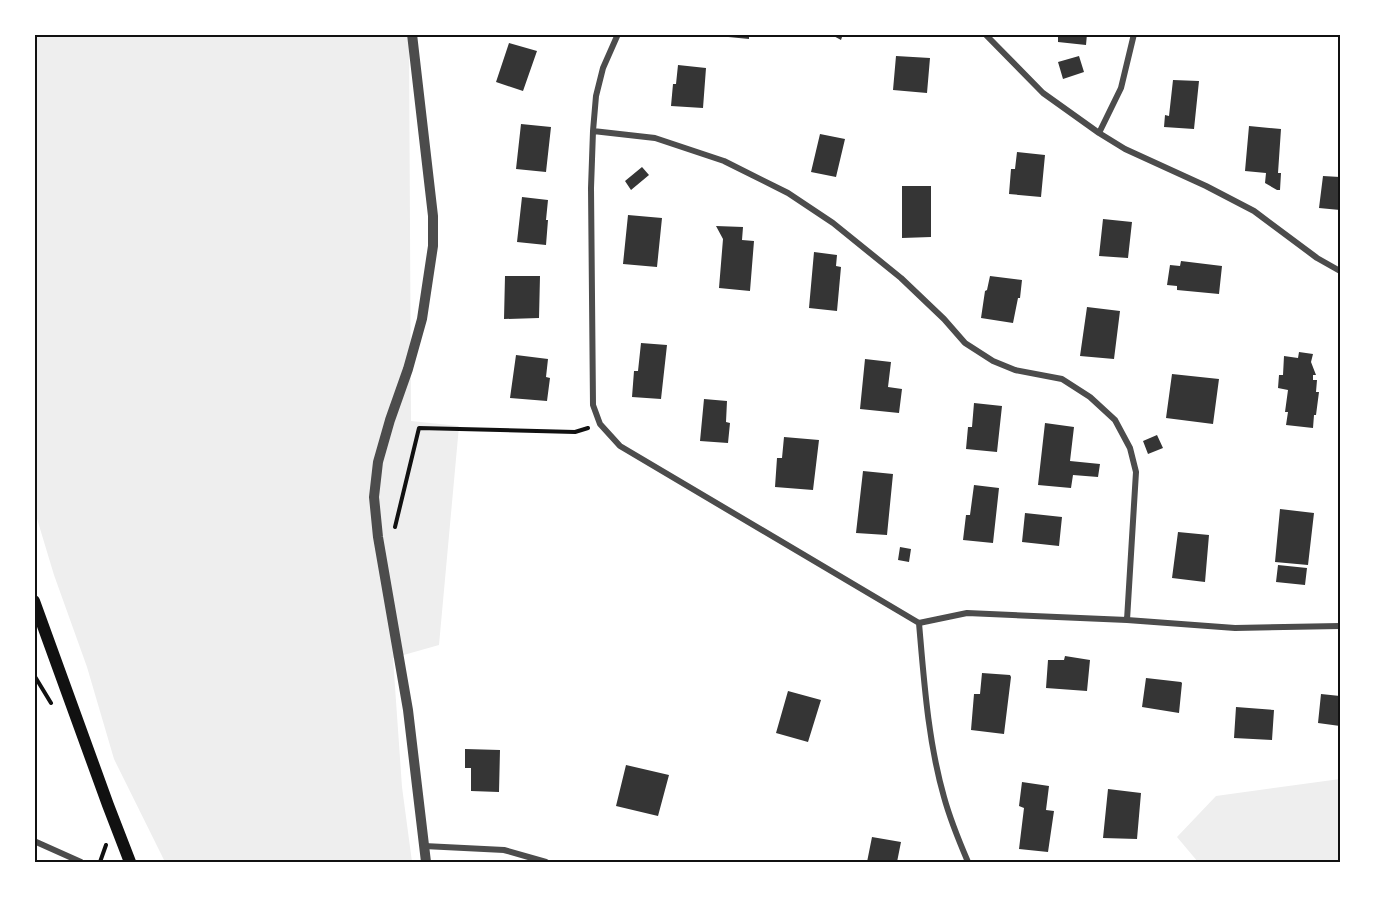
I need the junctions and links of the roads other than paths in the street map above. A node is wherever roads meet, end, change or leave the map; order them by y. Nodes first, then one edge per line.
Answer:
1 (412, 34) edge
2 (618, 34) edge
3 (985, 34) edge
4 (1134, 34) edge
5 (593, 131) junction
6 (1099, 133) junction
7 (1341, 271) edge
8 (34, 601) edge
9 (1127, 620) junction
10 (919, 623) junction
11 (1341, 626) edge
12 (34, 841) edge
13 (424, 846) junction
14 (81, 862) edge
15 (130, 862) edge
16 (426, 862) edge
17 (546, 862) edge
18 (968, 862) edge

1 - 13 street
2 - 5 street
3 - 6 street
4 - 6 street
5 - 9 street
5 - 10 street
6 - 7 street
8 - 15 main road
9 - 10 street
9 - 11 street
10 - 18 street
12 - 14 street
13 - 16 street
13 - 17 street

